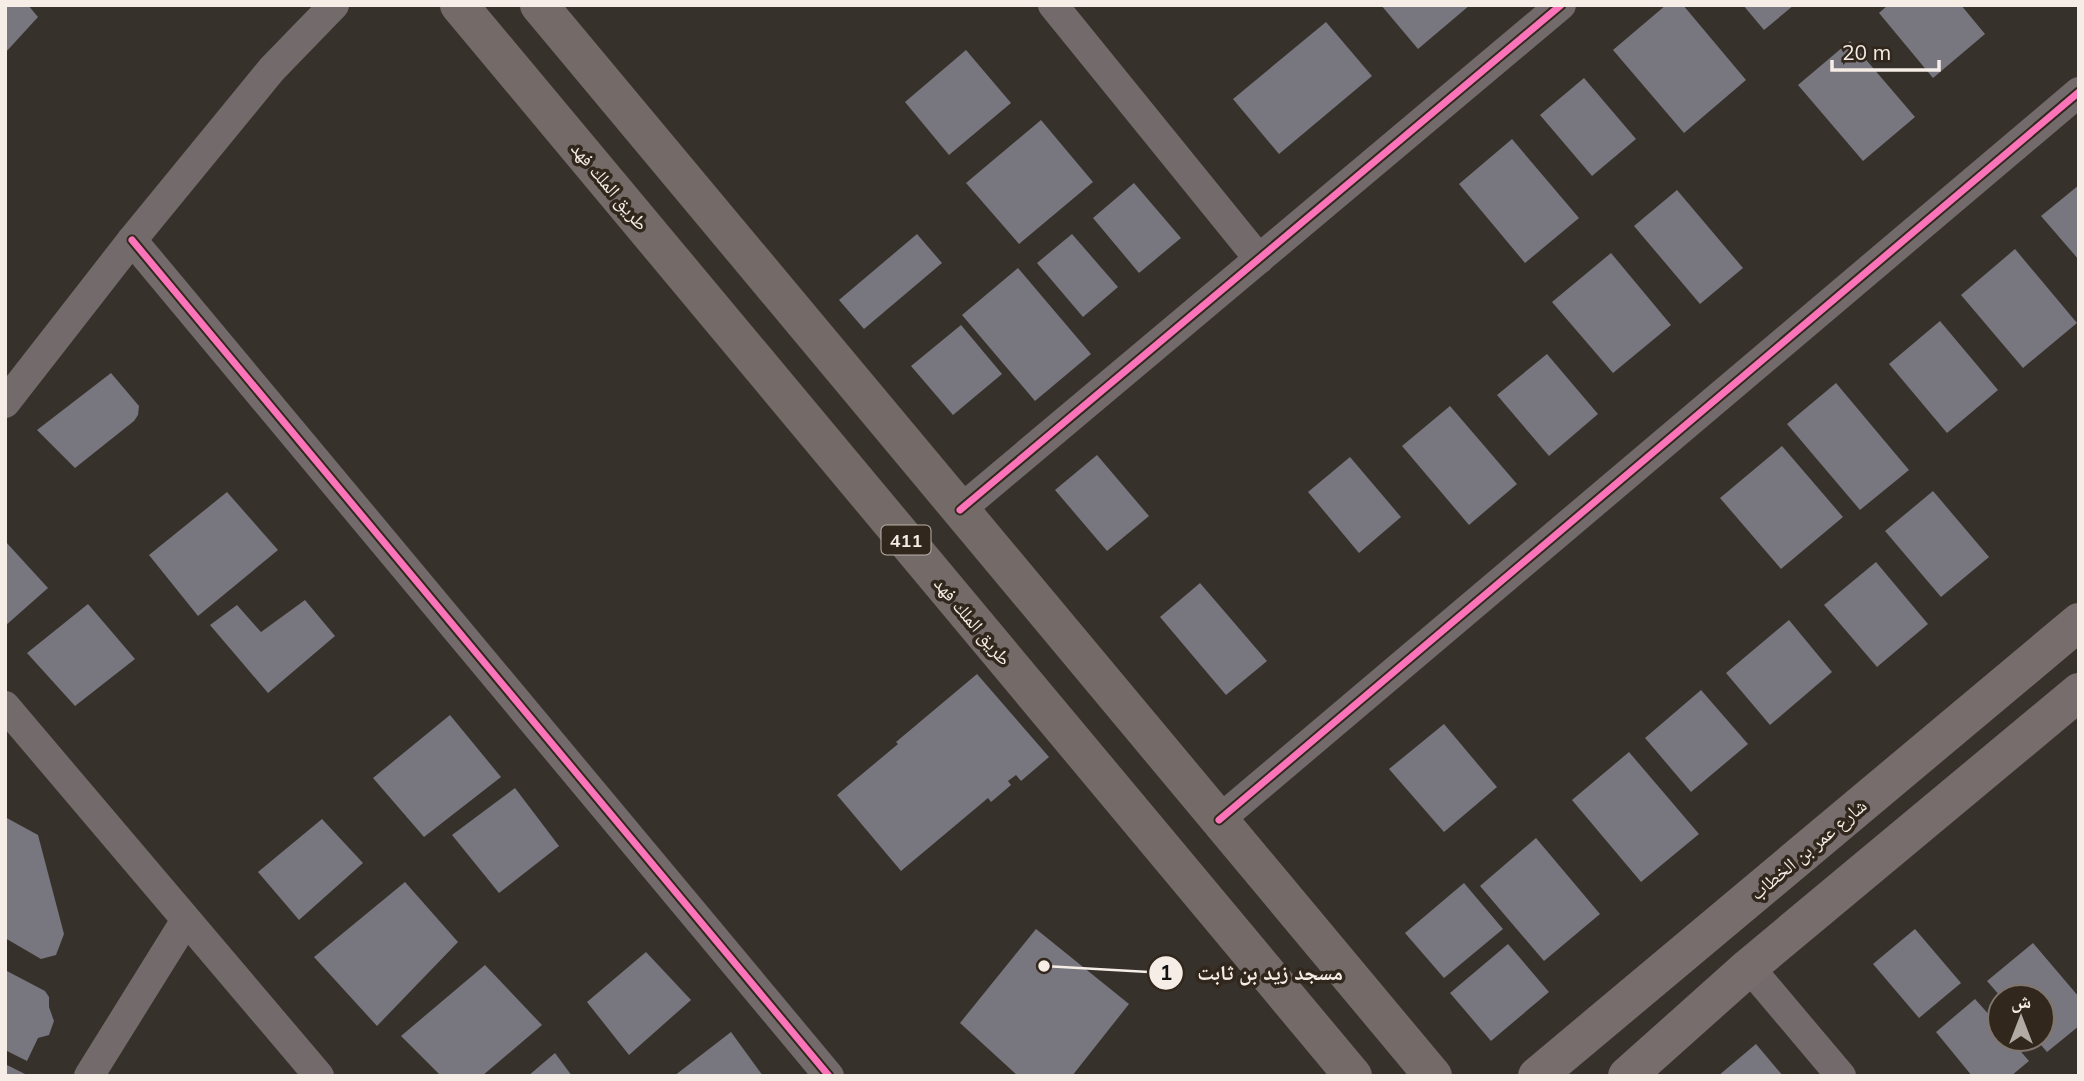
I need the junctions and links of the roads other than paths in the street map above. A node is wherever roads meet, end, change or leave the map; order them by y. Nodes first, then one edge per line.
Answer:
1 (334, 5) edge
2 (459, 5) edge
3 (539, 5) edge
4 (1053, 5) edge
5 (1561, 5) edge
6 (2079, 92) edge
7 (132, 240) junction
8 (1259, 259) junction
9 (5, 403) edge
10 (960, 510) junction
11 (2079, 622) edge
12 (2079, 692) edge
13 (5, 706) edge
14 (1219, 820) junction
15 (186, 920) junction
16 (1749, 967) junction
17 (89, 1076) edge
18 (319, 1076) edge
19 (829, 1076) edge
20 (1353, 1076) edge
21 (1433, 1076) edge
22 (1537, 1076) edge
23 (1628, 1076) edge
24 (1841, 1076) edge

1 - 7 street
2 - 20 main road, طريق الملك فهد / 411
3 - 10 main road
4 - 8 street
5 - 8 street
6 - 14 street
7 - 9 street
7 - 19 street
8 - 10 street
10 - 14 main road
11 - 22 street, شارع عمر بن الخطاب
12 - 16 street
13 - 15 street
14 - 21 main road
15 - 17 street
15 - 18 street
16 - 23 street
16 - 24 street

